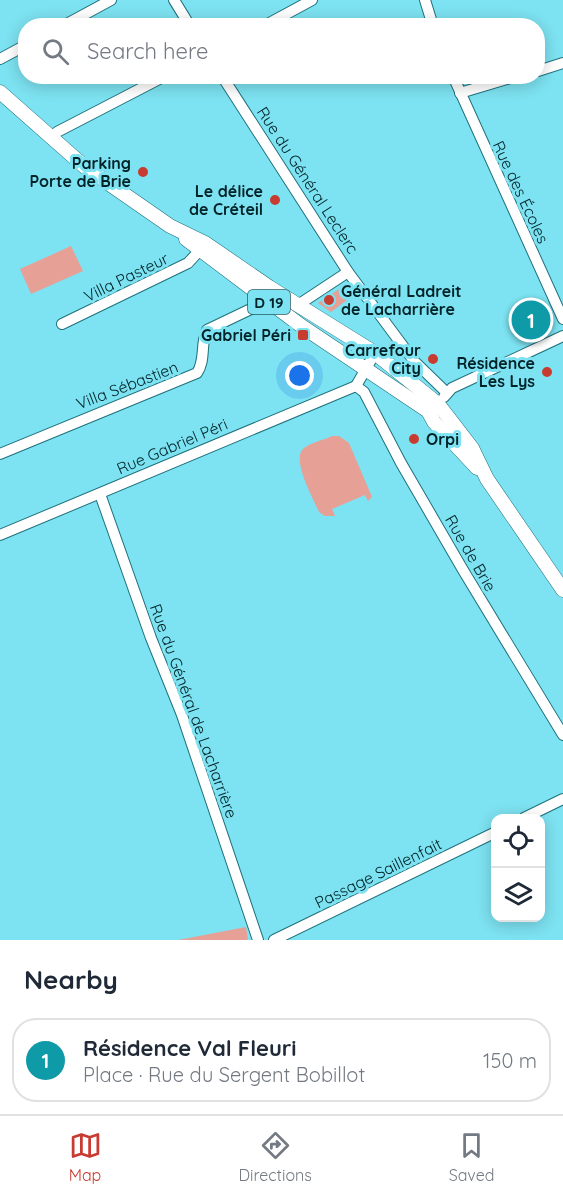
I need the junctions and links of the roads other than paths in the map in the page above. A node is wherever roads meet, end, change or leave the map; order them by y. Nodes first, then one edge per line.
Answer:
1 (111, 0) edge
2 (174, 0) edge
3 (312, 0) edge
4 (424, 0) edge
5 (78, 18) edge
6 (185, 18) edge
7 (279, 18) edge
8 (430, 18) edge
9 (18, 49) edge
10 (0, 59) edge
11 (563, 63) edge
12 (545, 68) edge
13 (150, 84) edge
14 (227, 84) edge
15 (456, 84) edge
16 (490, 84) edge
17 (0, 92) edge
18 (460, 93) junction
19 (57, 132) dead end
20 (176, 230) junction
21 (199, 251) junction
22 (348, 272) junction
23 (262, 297) junction
24 (298, 305) junction
25 (563, 319) edge
26 (62, 324) dead end
27 (563, 336) edge
28 (375, 353) junction
29 (365, 370) junction
30 (356, 386) junction
31 (437, 403) junction
32 (0, 454) edge
33 (100, 494) junction
34 (0, 535) edge
35 (563, 590) edge
36 (563, 735) edge
37 (563, 799) edge
38 (534, 814) edge
39 (491, 834) edge
40 (258, 940) edge
41 (274, 940) edge

1 - 5 street
2 - 6 street
3 - 7 street
4 - 8 street
9 - 10 street
11 - 12 street
13 - 19 street
14 - 22 street, Rue du Général Leclerc
15 - 18 street, Rue des Écoles
16 - 18 street
17 - 20 main road, D 19
18 - 25 street, Rue des Écoles
20 - 21 main road, D 19
20 - 24 main road, D 19
21 - 23 main road, D 19
21 - 26 street, Villa Pasteur
22 - 24 street, Rue du Général Leclerc
22 - 31 street, Rue du Général Leclerc
23 - 29 main road, D 19
23 - 32 street, Villa Sébastien
24 - 28 main road, D 19
27 - 31 street
28 - 29 street
28 - 31 main road, Rue du Général Leclerc / D 19
29 - 30 street
29 - 31 main road, Rue du Général Leclerc / D 19
30 - 33 street, Rue Gabriel Péri
30 - 36 street, Rue de Brie
31 - 35 main road, Rue du Général Leclerc / D 19
33 - 34 street, Rue Gabriel Péri
33 - 40 street, Rue du Général de Lacharrière
37 - 38 street
39 - 41 street, Passage Saillenfait

